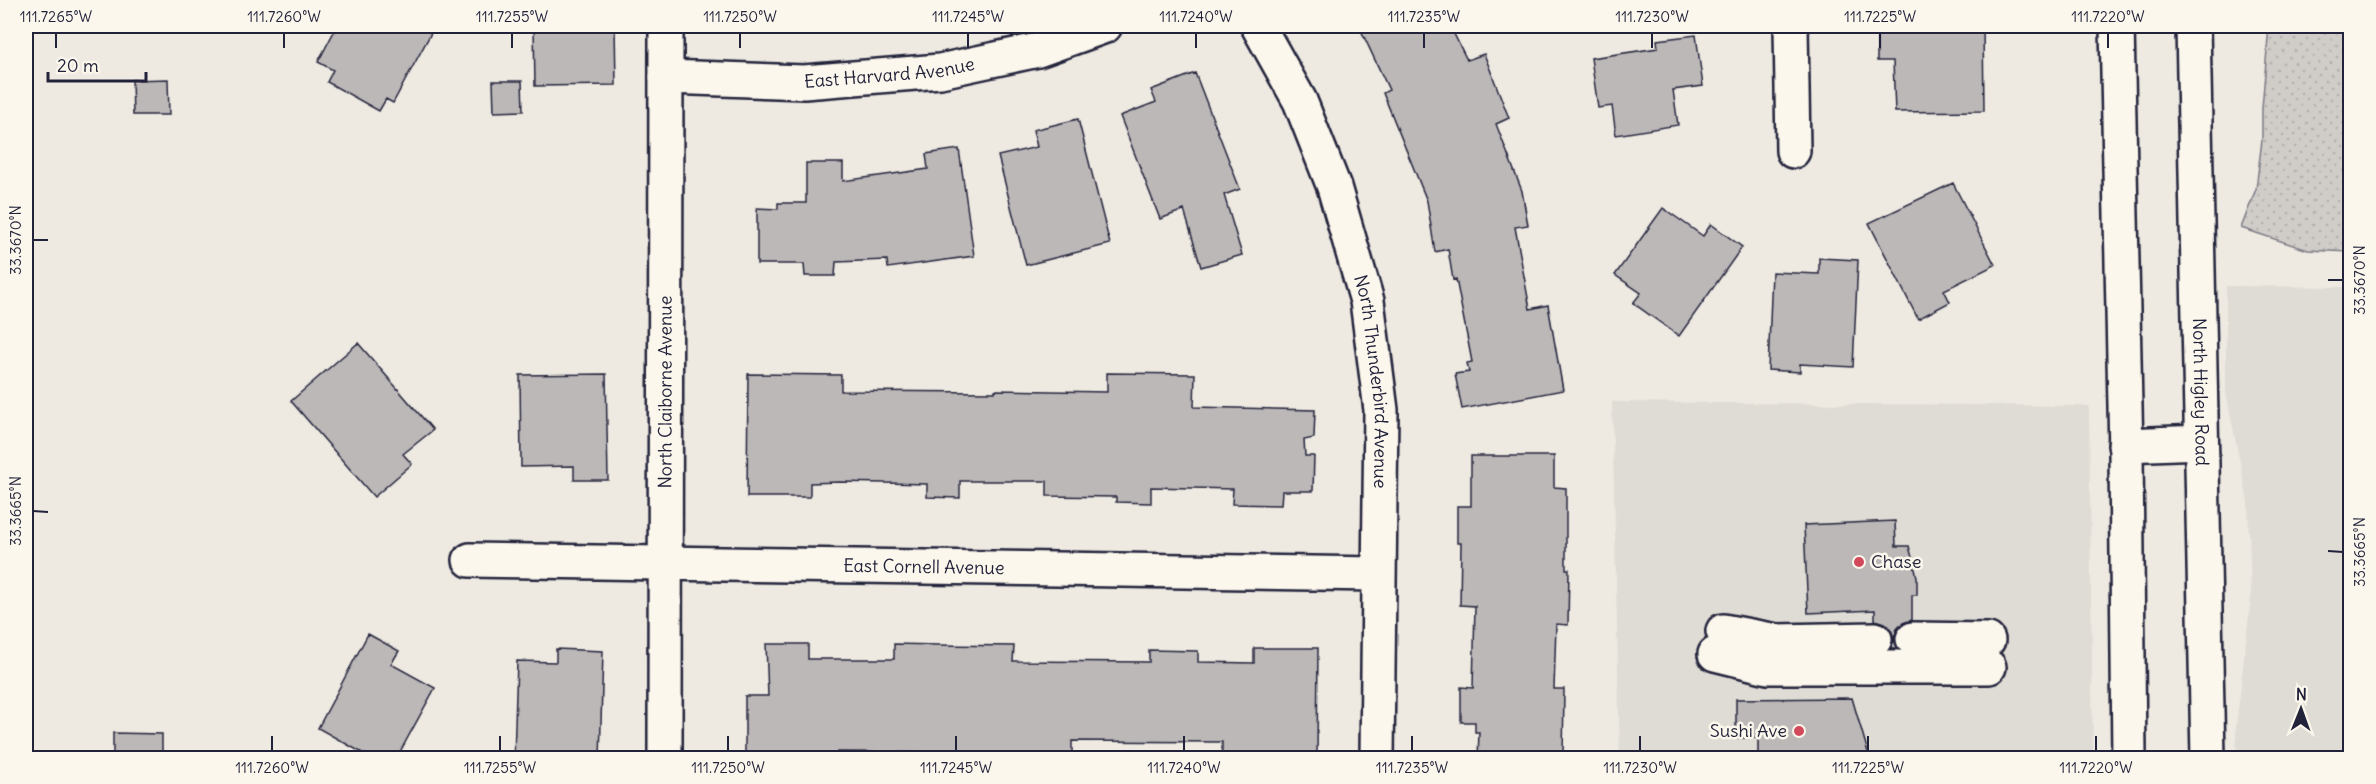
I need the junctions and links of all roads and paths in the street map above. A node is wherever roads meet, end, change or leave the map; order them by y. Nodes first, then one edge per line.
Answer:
1 (666, 26) edge
2 (1105, 26) edge
3 (1258, 26) edge
4 (1791, 26) edge
5 (2117, 26) edge
6 (2193, 26) edge
7 (666, 77) junction
8 (1793, 151) dead end
9 (2201, 442) junction
10 (2125, 445) junction
11 (470, 560) dead end
12 (665, 563) junction
13 (1378, 574) junction
14 (1875, 639) dead end
15 (1913, 639) dead end
16 (665, 759) edge
17 (1377, 759) edge
18 (2129, 759) edge
19 (2208, 759) edge

1 - 7 street, North Claiborne Avenue
2 - 7 street, East Harvard Avenue
3 - 13 street, North Thunderbird Avenue
4 - 8 street
5 - 10 street
6 - 9 street, North Higley Road
7 - 12 street, North Claiborne Avenue
9 - 10 street
9 - 19 street, North Higley Road
10 - 18 street
11 - 12 street, East Cornell Avenue
12 - 13 street, East Cornell Avenue
12 - 16 street, North Claiborne Avenue
13 - 17 street, North Thunderbird Avenue
14 - 15 street

